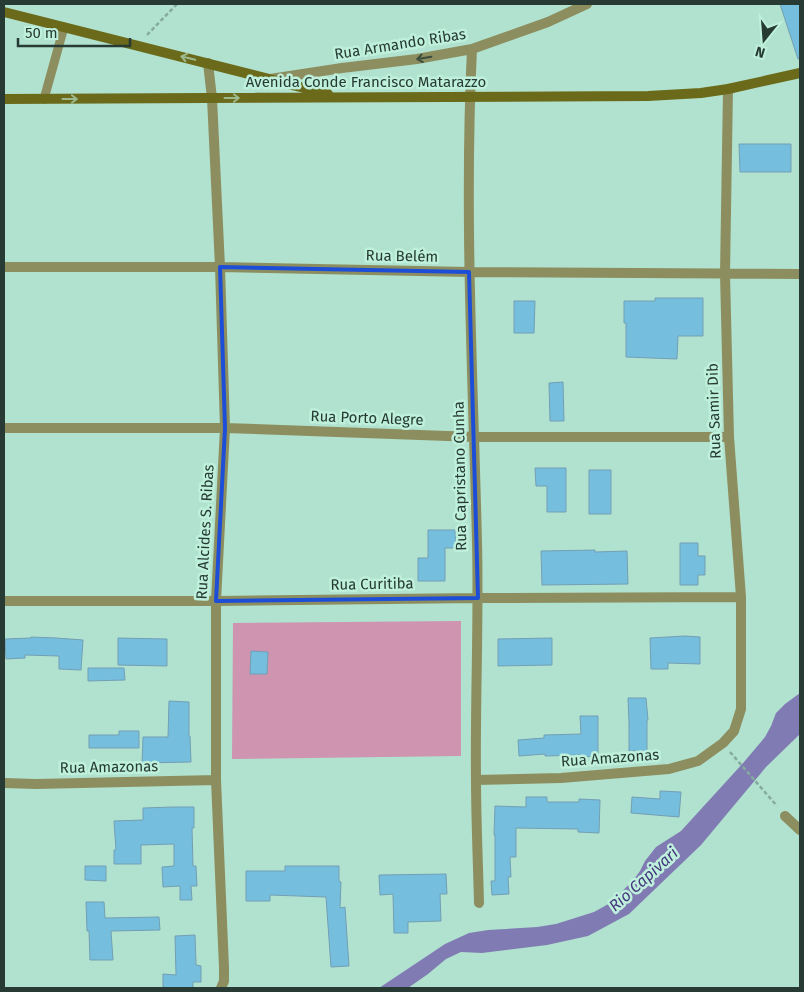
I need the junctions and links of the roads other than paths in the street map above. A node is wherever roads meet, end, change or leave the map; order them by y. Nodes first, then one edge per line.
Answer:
1 (587, 4) edge
2 (4, 12) edge
3 (64, 27) junction
4 (472, 48) junction
5 (208, 63) junction
6 (800, 74) edge
7 (270, 79) junction
8 (728, 89) junction
9 (469, 96) junction
10 (212, 98) junction
11 (343, 98) junction
12 (4, 99) edge
13 (44, 99) junction
14 (4, 267) edge
15 (220, 267) junction
16 (469, 272) junction
17 (725, 274) junction
18 (800, 274) edge
19 (4, 428) edge
20 (225, 428) junction
21 (475, 437) junction
22 (729, 437) junction
23 (741, 597) junction
24 (478, 598) junction
25 (4, 601) edge
26 (216, 601) junction
27 (734, 731) joint
28 (216, 780) junction
29 (476, 780) junction
30 (4, 783) edge
31 (786, 816) dead end
32 (800, 830) edge
33 (479, 903) dead end
34 (221, 988) edge

1 - 4 street, Rua Armando Ribas
2 - 3 street, Rua Armando Ribas
5 -> 3 street, Rua Armando Ribas
3 - 13 lane
4 -> 7 street, Rua Armando Ribas
4 - 9 street, Rua Capristano Cunha
5 - 7 street, Rua Armando Ribas
5 - 10 street, Rua Alcides S. Ribas
6 - 8 street, Avenida Conde Francisco Matarazzo
7 - 11 street, Rua Armando Ribas
8 - 9 street, Avenida Conde Francisco Matarazzo
8 - 17 street, Rua Samir Dib
9 - 11 street, Avenida Conde Francisco Matarazzo
9 - 16 street, Rua Capristano Cunha
10 -> 11 street, Avenida Conde Francisco Matarazzo
13 -> 10 street, Avenida Conde Francisco Matarazzo
10 - 15 street, Rua Alcides S. Ribas
12 - 13 street, Avenida Conde Francisco Matarazzo
14 - 15 street, Rua Belém
15 - 16 street, Rua Belém
15 - 20 street, Rua Alcides S. Ribas
16 - 17 street, Rua Belém
16 - 21 street, Rua Capristano Cunha
17 - 18 street, Rua Belém
17 - 22 street, Rua Samir Dib
19 - 20 street, Rua Porto Alegre
20 - 21 street, Rua Porto Alegre
20 - 26 street, Rua Alcides S. Ribas
21 - 22 street, Rua Porto Alegre
21 - 24 street, Rua Capristano Cunha
22 - 23 street, Rua Samir Dib
23 - 24 street, Rua Curitiba
23 - 27 street, Rua Samir Dib
24 - 26 street, Rua Curitiba
24 - 29 street, Rua Capristano Cunha
25 - 26 street, Rua Curitiba
26 - 28 street, Rua Alcides S. Ribas
27 - 29 street, Rua Amazonas
28 - 30 street, Rua Amazonas
28 - 34 street, Rua Alcides S. Ribas
29 - 33 street, Rua Capristano Cunha
31 - 32 street

